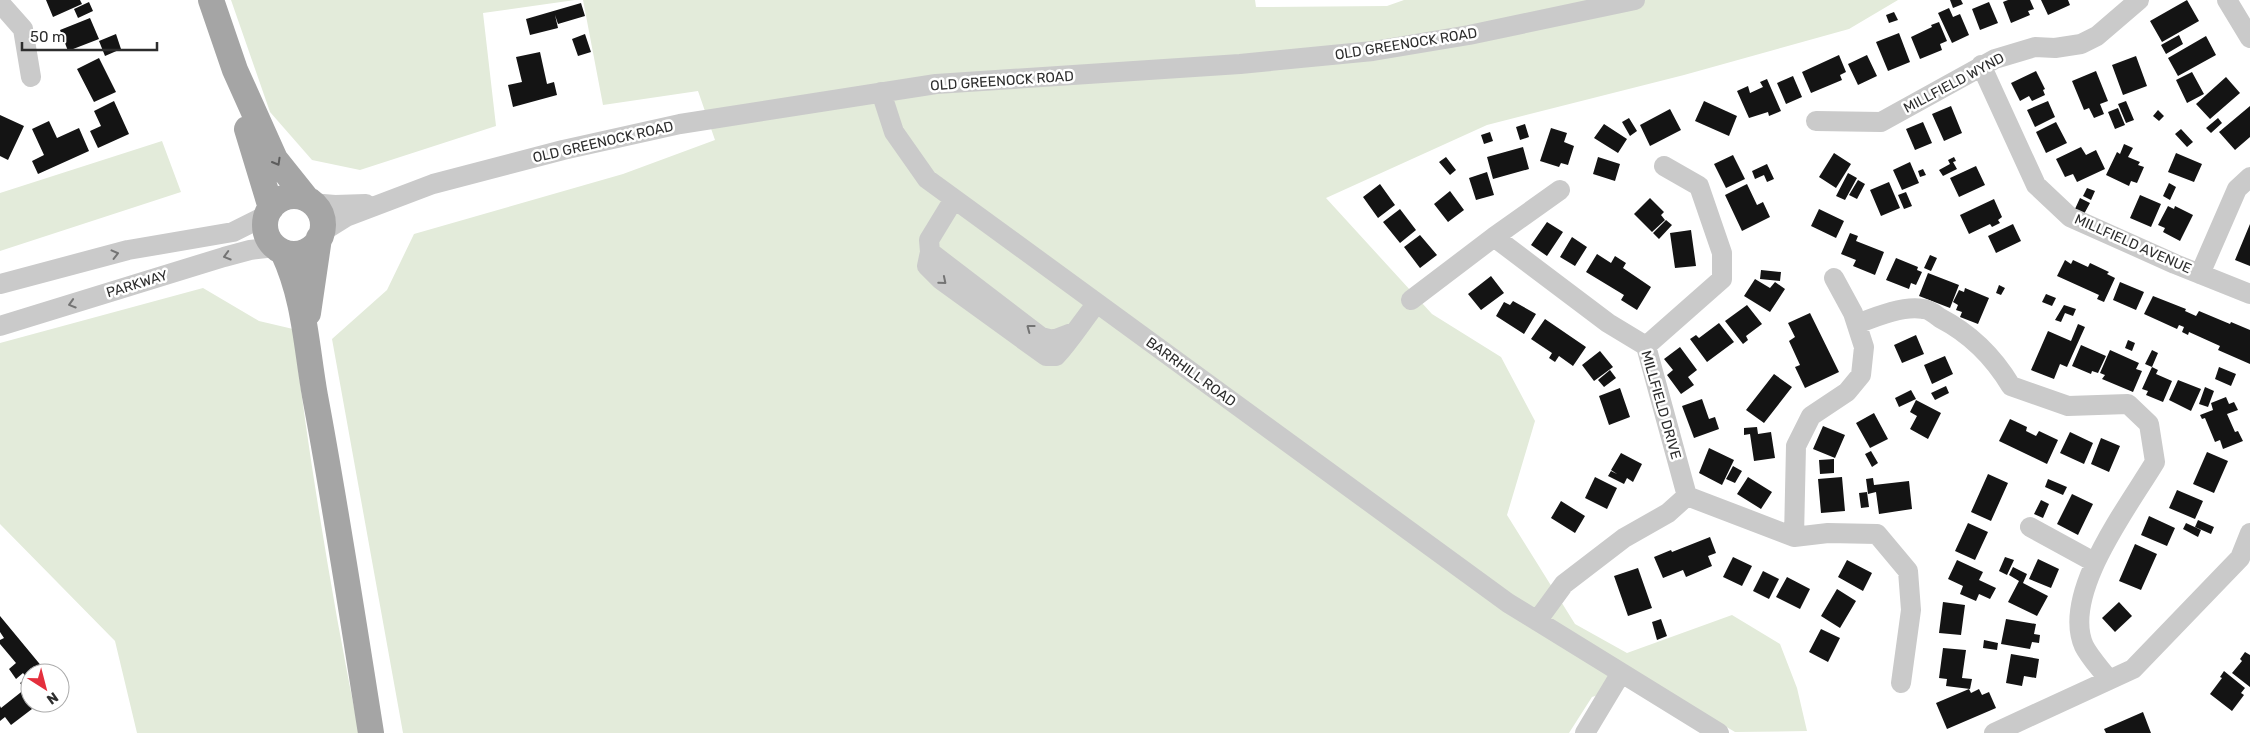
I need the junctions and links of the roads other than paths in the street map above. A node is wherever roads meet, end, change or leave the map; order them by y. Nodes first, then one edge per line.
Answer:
1 (211, 0) edge
2 (1635, 0) edge
3 (2140, 0) edge
4 (2227, 0) edge
5 (0, 3) edge
6 (2250, 38) edge
7 (1981, 65) junction
8 (235, 70) junction
9 (31, 77) dead end
10 (881, 92) junction
11 (1816, 121) dead end
12 (1664, 166) dead end
13 (2250, 177) edge
14 (1560, 190) dead end
15 (954, 198) junction
16 (309, 201) junction
17 (378, 204) junction
18 (269, 211) junction
19 (320, 235) junction
20 (1494, 237) junction
21 (279, 250) junction
22 (2200, 274) junction
23 (1834, 278) dead end
24 (0, 284) edge
25 (2250, 294) edge
26 (1411, 300) dead end
27 (1097, 303) junction
28 (1857, 324) junction
29 (0, 326) edge
30 (306, 326) junction
31 (1646, 346) junction
32 (1687, 496) junction
33 (2030, 527) dead end
34 (2250, 532) edge
35 (1794, 537) junction
36 (2094, 562) junction
37 (1537, 621) junction
38 (1621, 673) junction
39 (2109, 680) junction
40 (1901, 683) dead end
41 (371, 733) edge
42 (1584, 733) edge
43 (1719, 733) edge
44 (1994, 733) edge

1 - 8 main road
2 - 10 street, OLD GREENOCK ROAD
3 - 7 street, MILLFIELD WYND
4 - 6 street
5 - 9 street
7 - 11 street, MILLFIELD WYND
7 - 22 street, MILLFIELD AVENUE
8 -> 16 main road
8 - 18 main road
10 - 15 street, BARRHILL ROAD
10 - 17 street, OLD GREENOCK ROAD
12 - 31 street
13 - 22 street
14 - 20 street
15 - 27 street, BARRHILL ROAD
15 - 27 street
16 - 17 street, OLD GREENOCK ROAD
16 - 18 main road
16 - 19 main road
17 - 19 street, OLD GREENOCK ROAD
18 - 21 main road
24 -> 18 street
19 - 21 main road
19 - 30 main road
20 - 26 street
20 - 31 street, MILLFIELD DRIVE
21 -> 29 street, PARKWAY
21 - 30 main road
22 - 25 street, MILLFIELD AVENUE
23 - 28 street
27 - 37 street, BARRHILL ROAD
28 - 35 street
28 - 36 street
30 - 41 main road
31 - 32 street, MILLFIELD DRIVE
32 - 35 street
32 - 37 street
33 - 36 street
34 - 39 street
35 - 40 street
36 - 39 street
37 - 38 street, BARRHILL ROAD
38 - 42 street
38 - 43 street, BARRHILL ROAD
39 - 44 street

